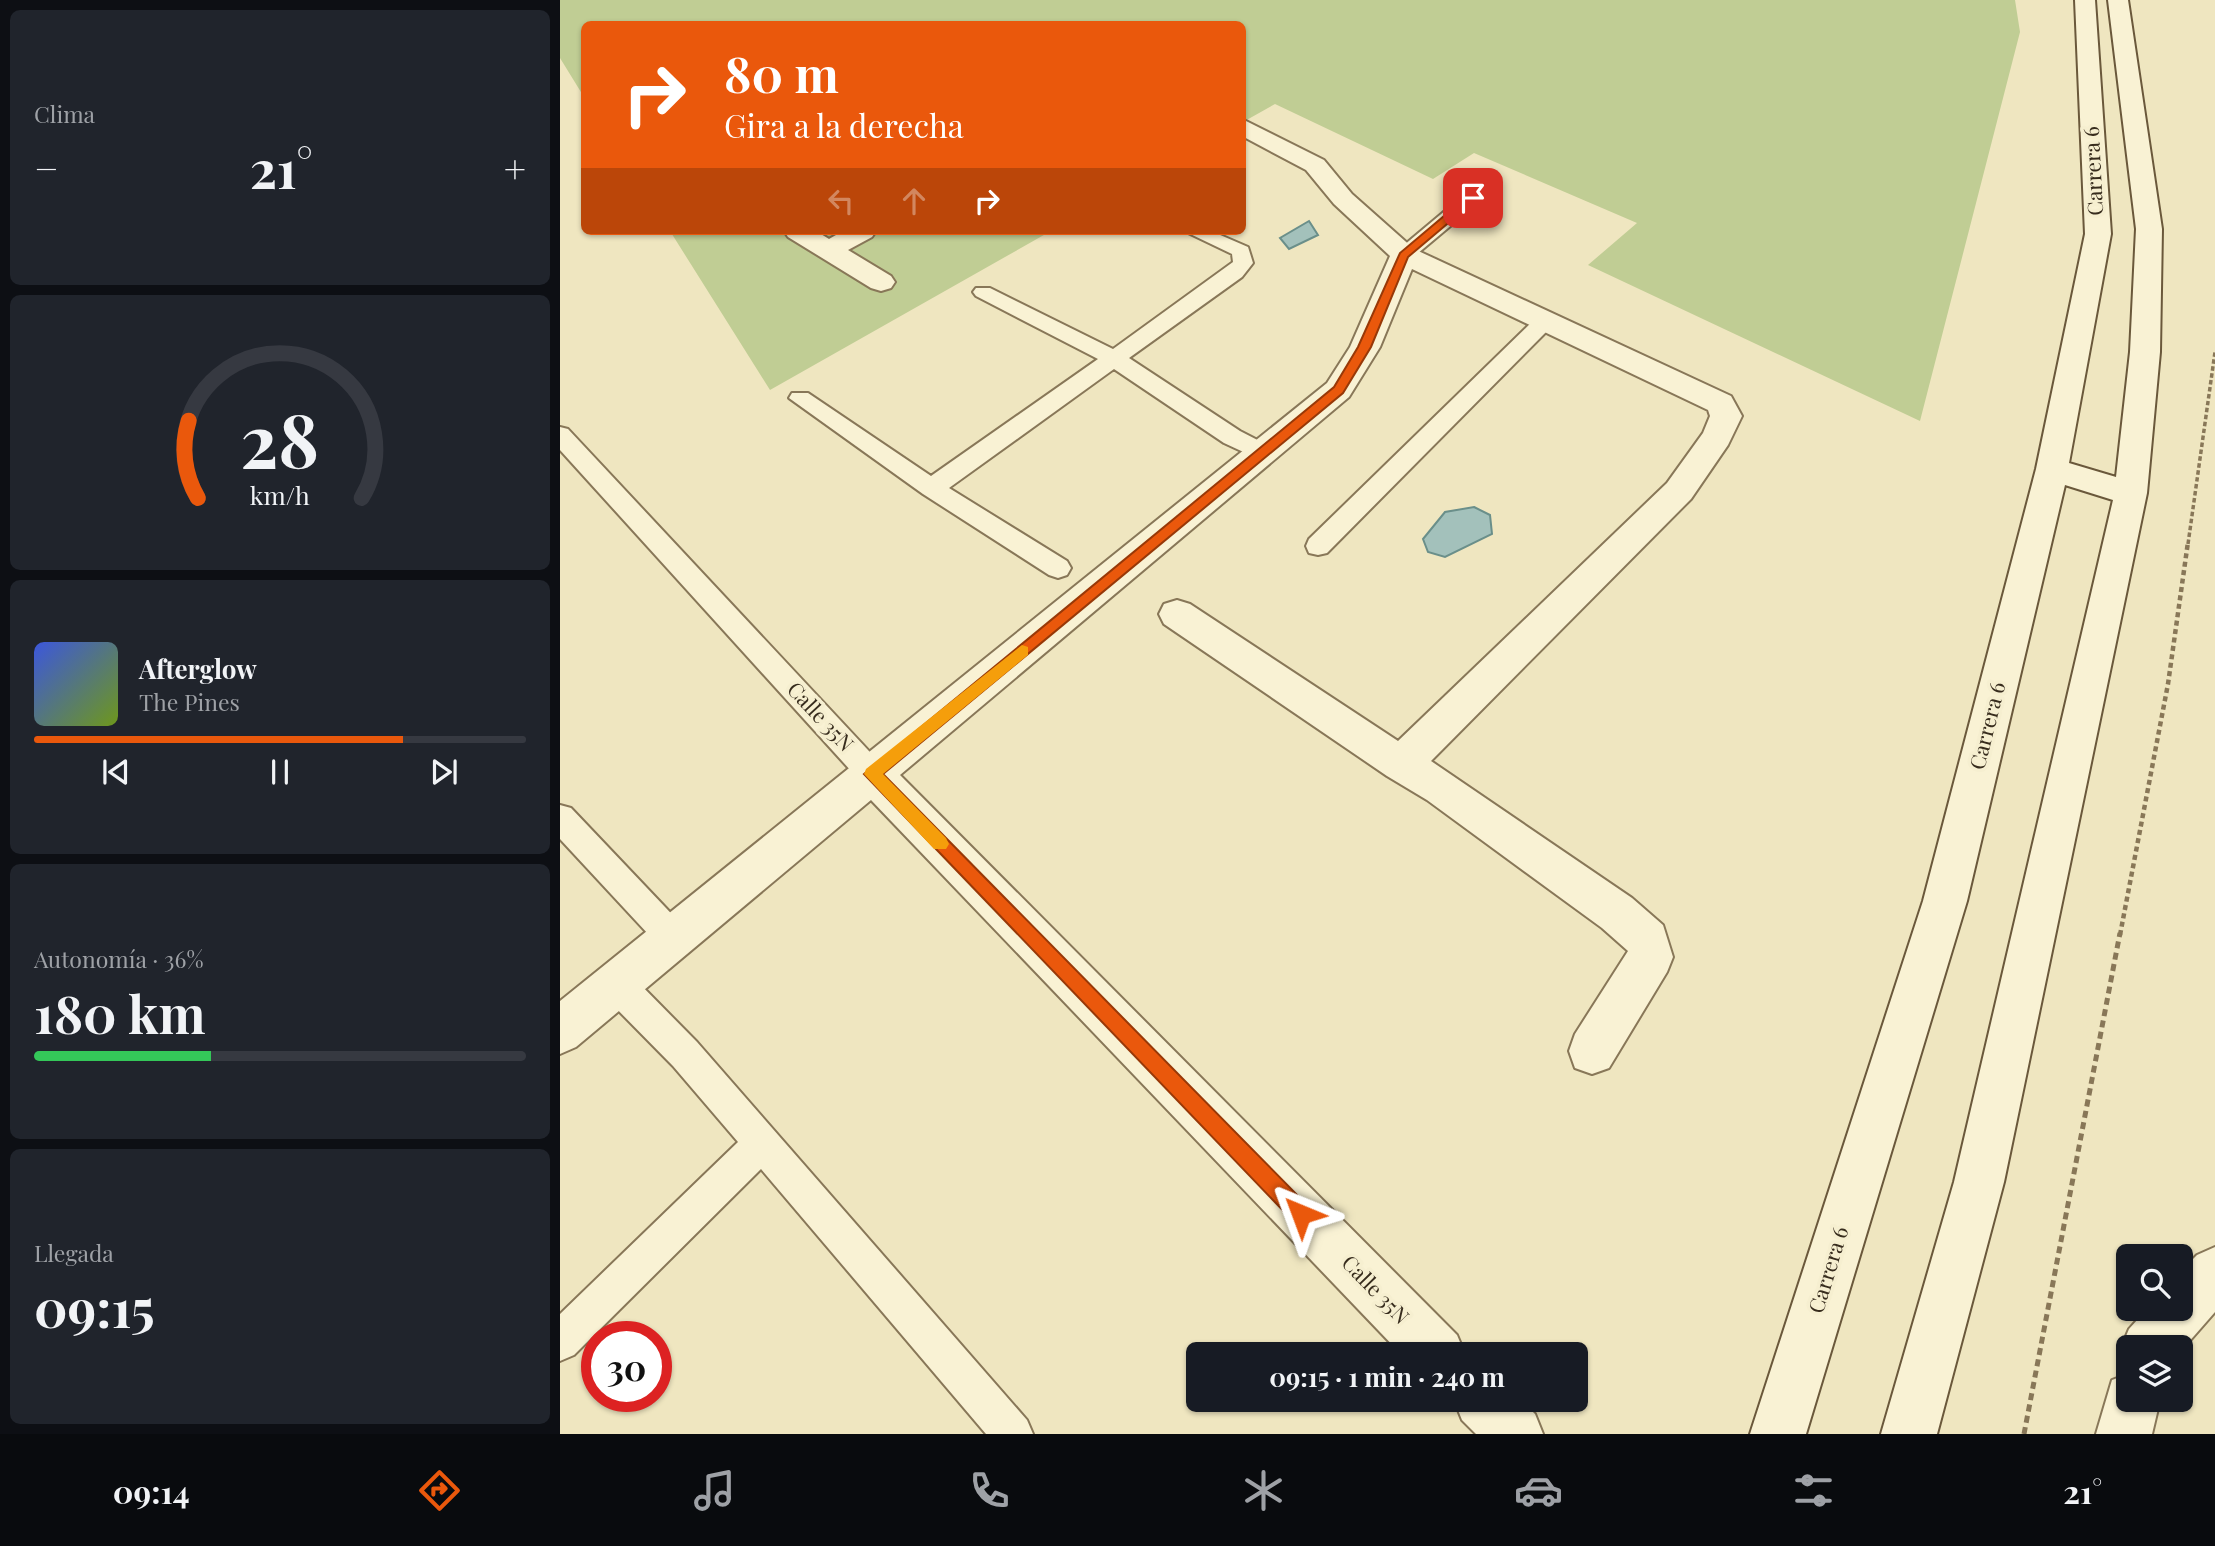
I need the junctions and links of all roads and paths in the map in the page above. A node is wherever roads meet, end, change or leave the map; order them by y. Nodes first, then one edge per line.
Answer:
1 (2085, 0) edge
2 (2118, 0) edge
3 (1246, 128) edge
4 (1490, 183) dead end
5 (804, 235) edge
6 (856, 235) edge
7 (1204, 235) edge
8 (828, 250) junction
9 (1404, 255) junction
10 (881, 282) dead end
11 (983, 292) dead end
12 (1544, 322) junction
13 (2215, 352) edge
14 (1113, 358) junction
15 (800, 398) dead end
16 (560, 435) edge
17 (1265, 454) junction
18 (2052, 469) junction
19 (931, 488) junction
20 (2131, 493) junction
21 (1318, 546) dead end
22 (1058, 568) dead end
23 (1177, 614) dead end
24 (1401, 764) junction
25 (872, 774) junction
26 (560, 818) edge
27 (673, 938) junction
28 (617, 985) junction
29 (560, 1031) edge
30 (1591, 1051) dead end
31 (761, 1143) junction
32 (2215, 1273) edge
33 (2160, 1335) edge
34 (560, 1341) edge
35 (1426, 1342) edge
36 (1494, 1412) edge
37 (2129, 1412) edge
38 (1013, 1434) edge
39 (1516, 1434) edge
40 (1778, 1434) edge
41 (1909, 1434) edge
42 (2024, 1434) edge
43 (2124, 1434) edge

1 - 18 main road, Carrera 6
2 - 20 main road, Carrera 6
3 - 9 main road
4 - 9 lane
5 - 8 main road
6 - 8 main road
7 - 14 lane
8 - 10 main road
9 - 12 main road
9 - 17 main road
11 - 14 lane
12 - 21 lane
12 - 24 main road
13 - 42 path
14 - 17 lane
14 - 19 lane
15 - 19 lane
16 - 25 lane, Calle 35N
17 - 25 main road
18 - 20 main road
18 - 40 main road, Carrera 6
19 - 22 lane
20 - 41 main road, Carrera 6
23 - 24 main road
24 - 30 main road
25 - 27 main road
25 - 35 main road, Calle 35N
26 - 27 lane
27 - 28 main road
28 - 29 main road
28 - 31 lane
31 - 34 lane
31 - 38 lane
32 - 33 main road
36 - 39 main road
37 - 43 main road

